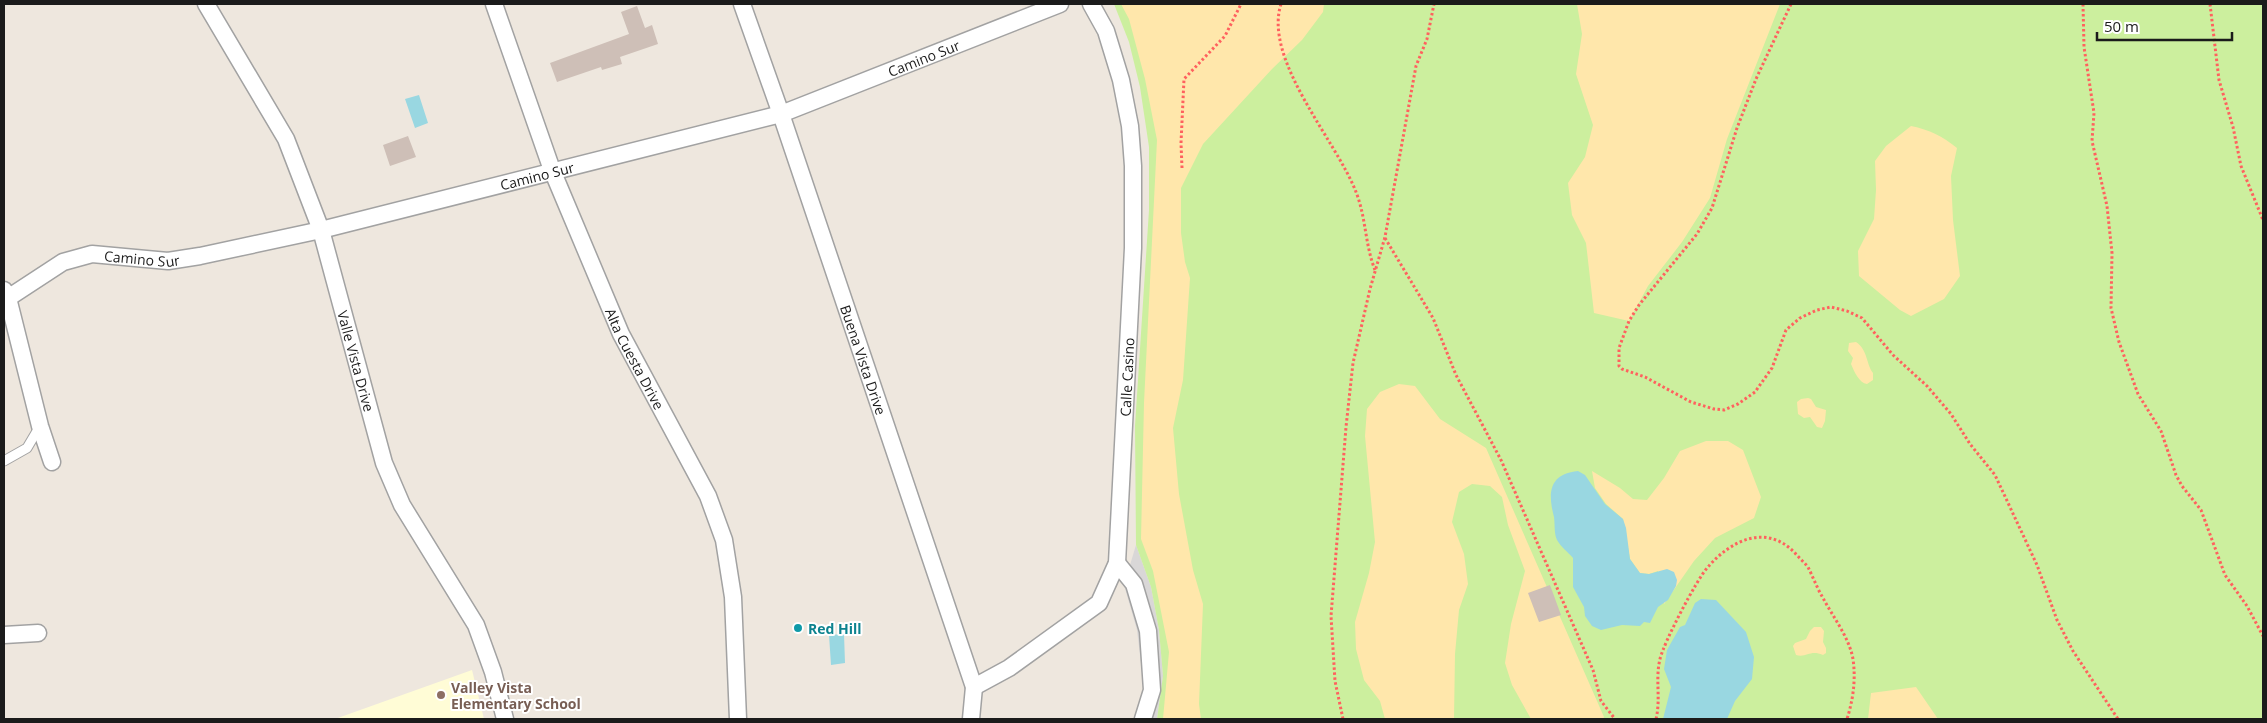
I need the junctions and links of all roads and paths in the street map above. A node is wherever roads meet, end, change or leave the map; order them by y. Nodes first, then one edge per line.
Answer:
1 (206, 4) edge
2 (494, 4) edge
3 (742, 4) edge
4 (1060, 4) edge
5 (1091, 4) edge
6 (1241, 4) edge
7 (1281, 4) edge
8 (1434, 4) edge
9 (1791, 4) edge
10 (2082, 4) edge
11 (2210, 4) edge
12 (782, 114) junction
13 (1182, 168) dead end
14 (552, 170) junction
15 (2263, 220) edge
16 (321, 230) junction
17 (1384, 237) junction
18 (1376, 270) junction
19 (6, 294) edge
20 (9, 329) edge
21 (40, 426) junction
22 (4, 462) edge
23 (52, 462) dead end
24 (1117, 563) junction
25 (38, 633) dead end
26 (4, 635) edge
27 (2263, 636) edge
28 (974, 687) junction
29 (505, 719) edge
30 (738, 719) edge
31 (971, 719) edge
32 (1143, 719) edge
33 (1343, 719) edge
34 (1615, 719) edge
35 (1656, 719) edge
36 (1847, 719) edge
37 (2118, 719) edge

1 - 16 street, Valle Vista Drive
2 - 14 street, Alta Cuesta Drive
3 - 12 street, Buena Vista Drive
4 - 12 street, Camino Sur
5 - 24 street, Calle Casino
6 - 13 path
7 - 18 path
8 - 17 path
9 - 37 path
10 - 27 path
11 - 15 path
12 - 14 street, Camino Sur
12 - 28 street, Buena Vista Drive
14 - 16 street, Camino Sur
14 - 30 street, Alta Cuesta Drive
16 - 19 street, Camino Sur
16 - 29 street, Valle Vista Drive
17 - 18 path
17 - 34 path
18 - 33 path
19 - 20 street
20 - 21 street
21 - 22 lane
21 - 23 street
24 - 28 street, Calle Casino
24 - 32 street
25 - 26 street
28 - 31 street, Buena Vista Drive
35 - 36 path

